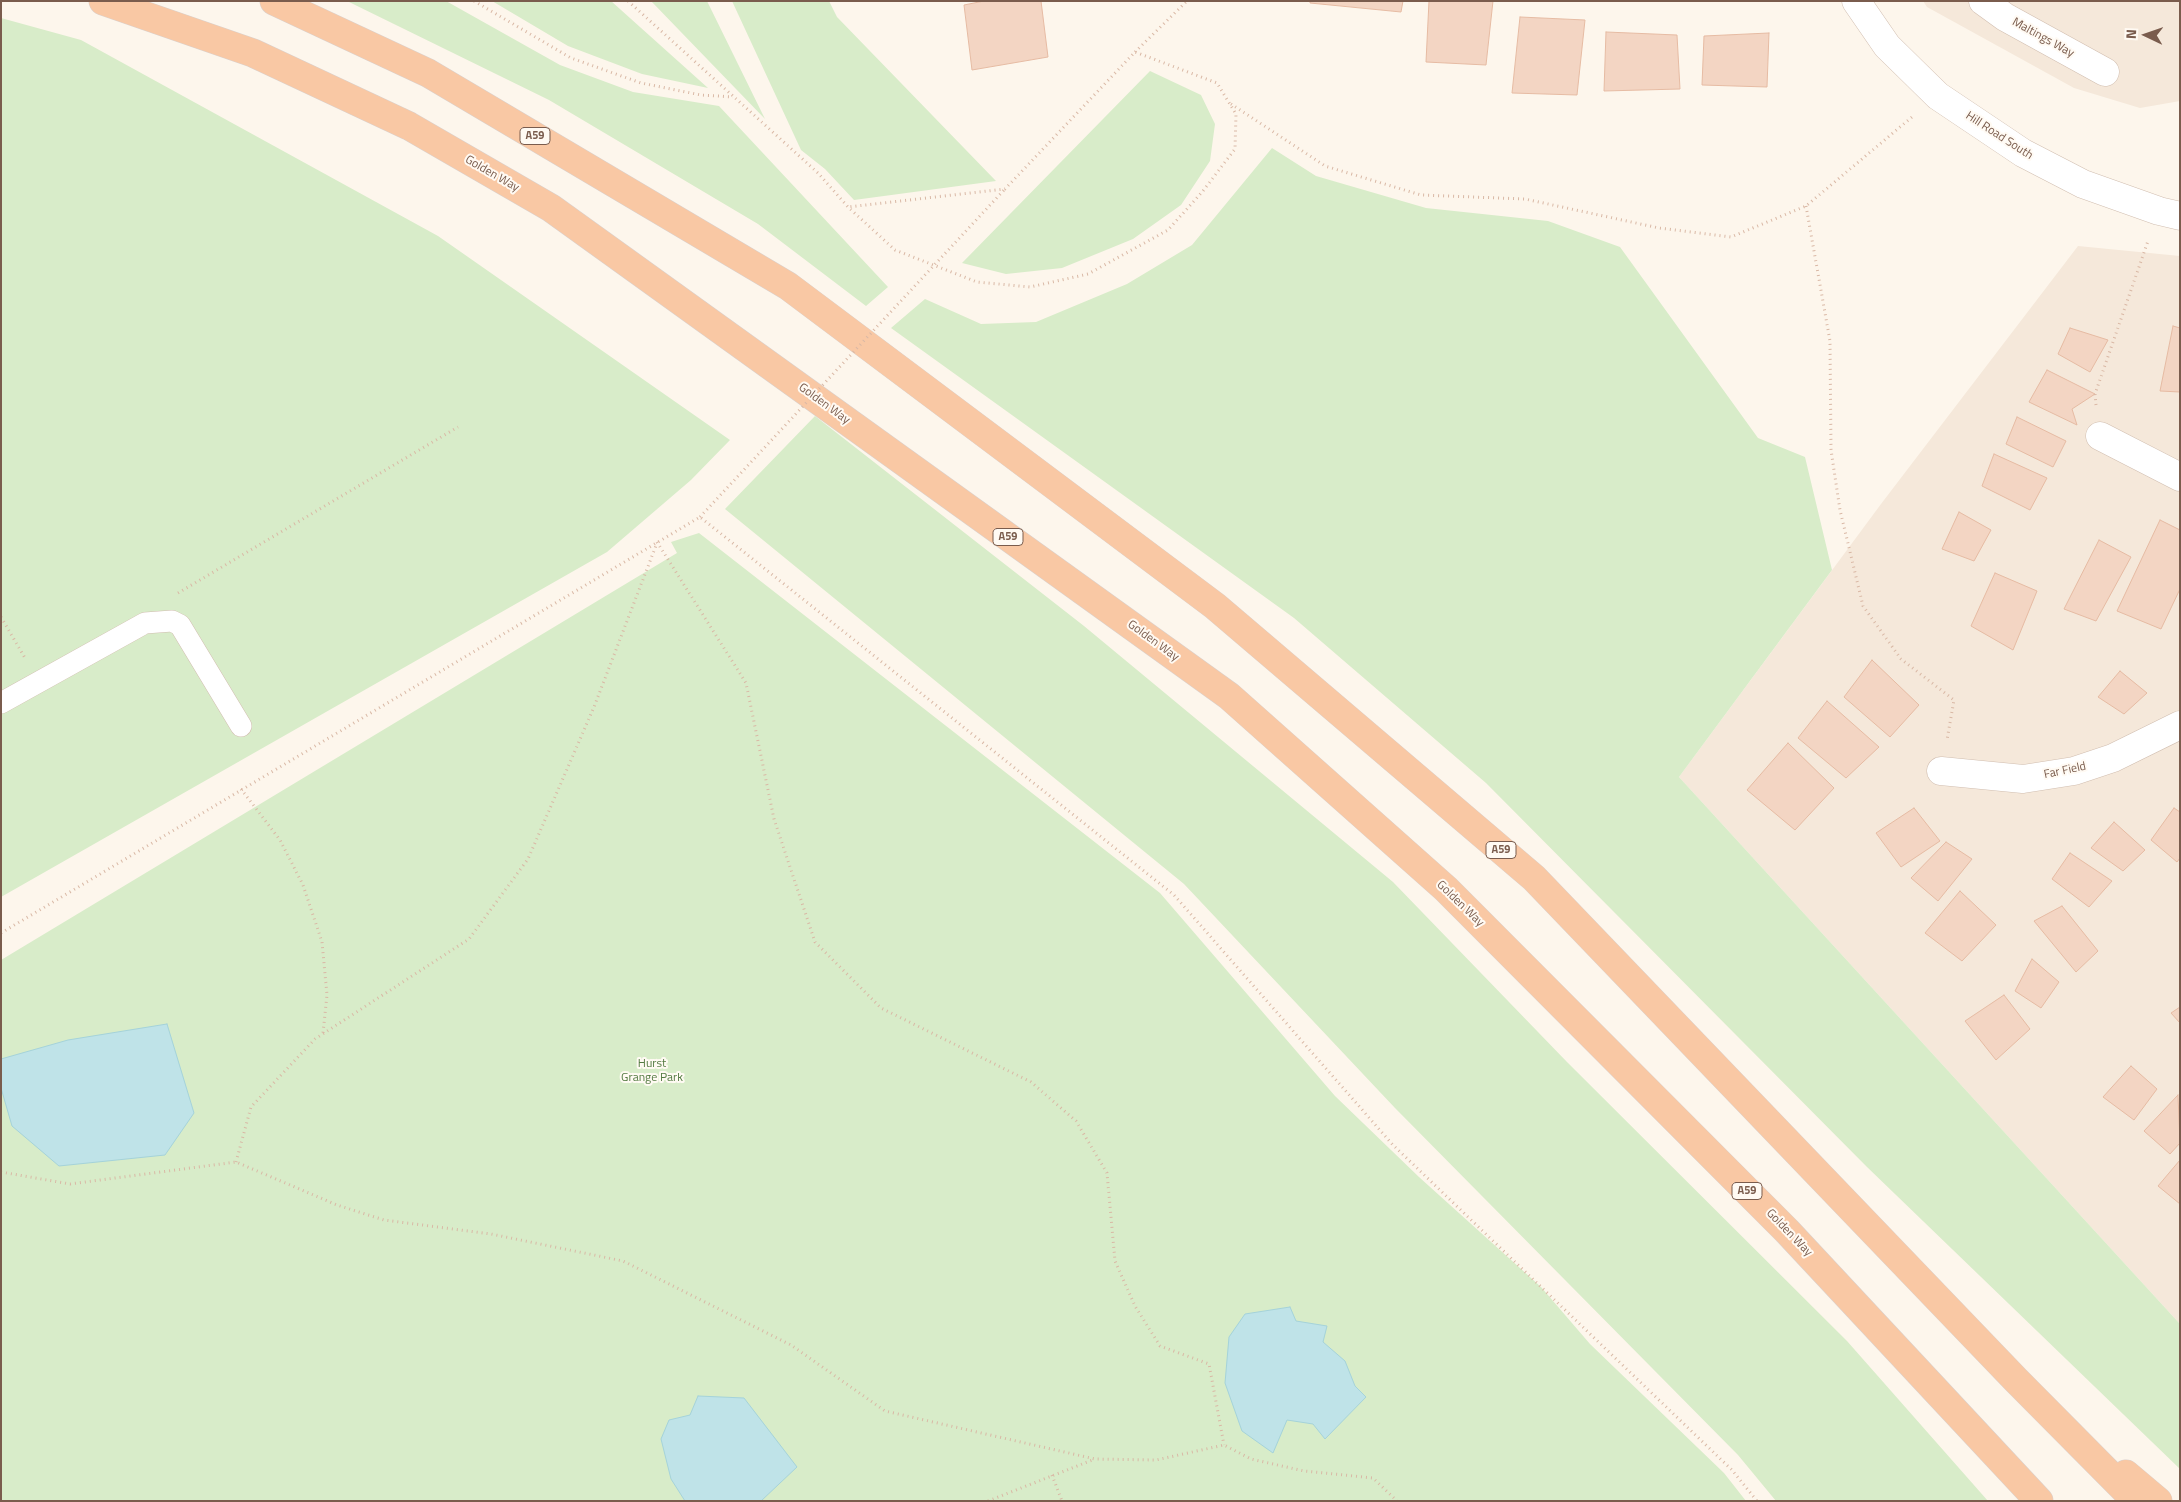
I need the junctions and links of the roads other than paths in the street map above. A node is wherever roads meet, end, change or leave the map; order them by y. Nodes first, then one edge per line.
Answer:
1 (103, 1) edge
2 (274, 1) edge
3 (1856, 1) edge
4 (1983, 1) edge
5 (2105, 72) dead end
6 (2169, 213) edge
7 (2100, 436) road end
8 (2180, 477) edge
9 (1, 703) edge
10 (2180, 725) edge
11 (241, 726) dead end
12 (1941, 771) road end
13 (2016, 1380) junction
14 (2039, 1501) edge
15 (2136, 1501) edge
16 (2158, 1501) edge

1 - 14 highway, Golden Way / A59
2 - 13 highway, A59
3 - 6 street, Hill Road South
4 - 5 street, Maltings Way
7 - 8 street
9 - 11 lane
10 - 12 street, Far Field
13 - 15 highway, A59
13 - 16 highway

